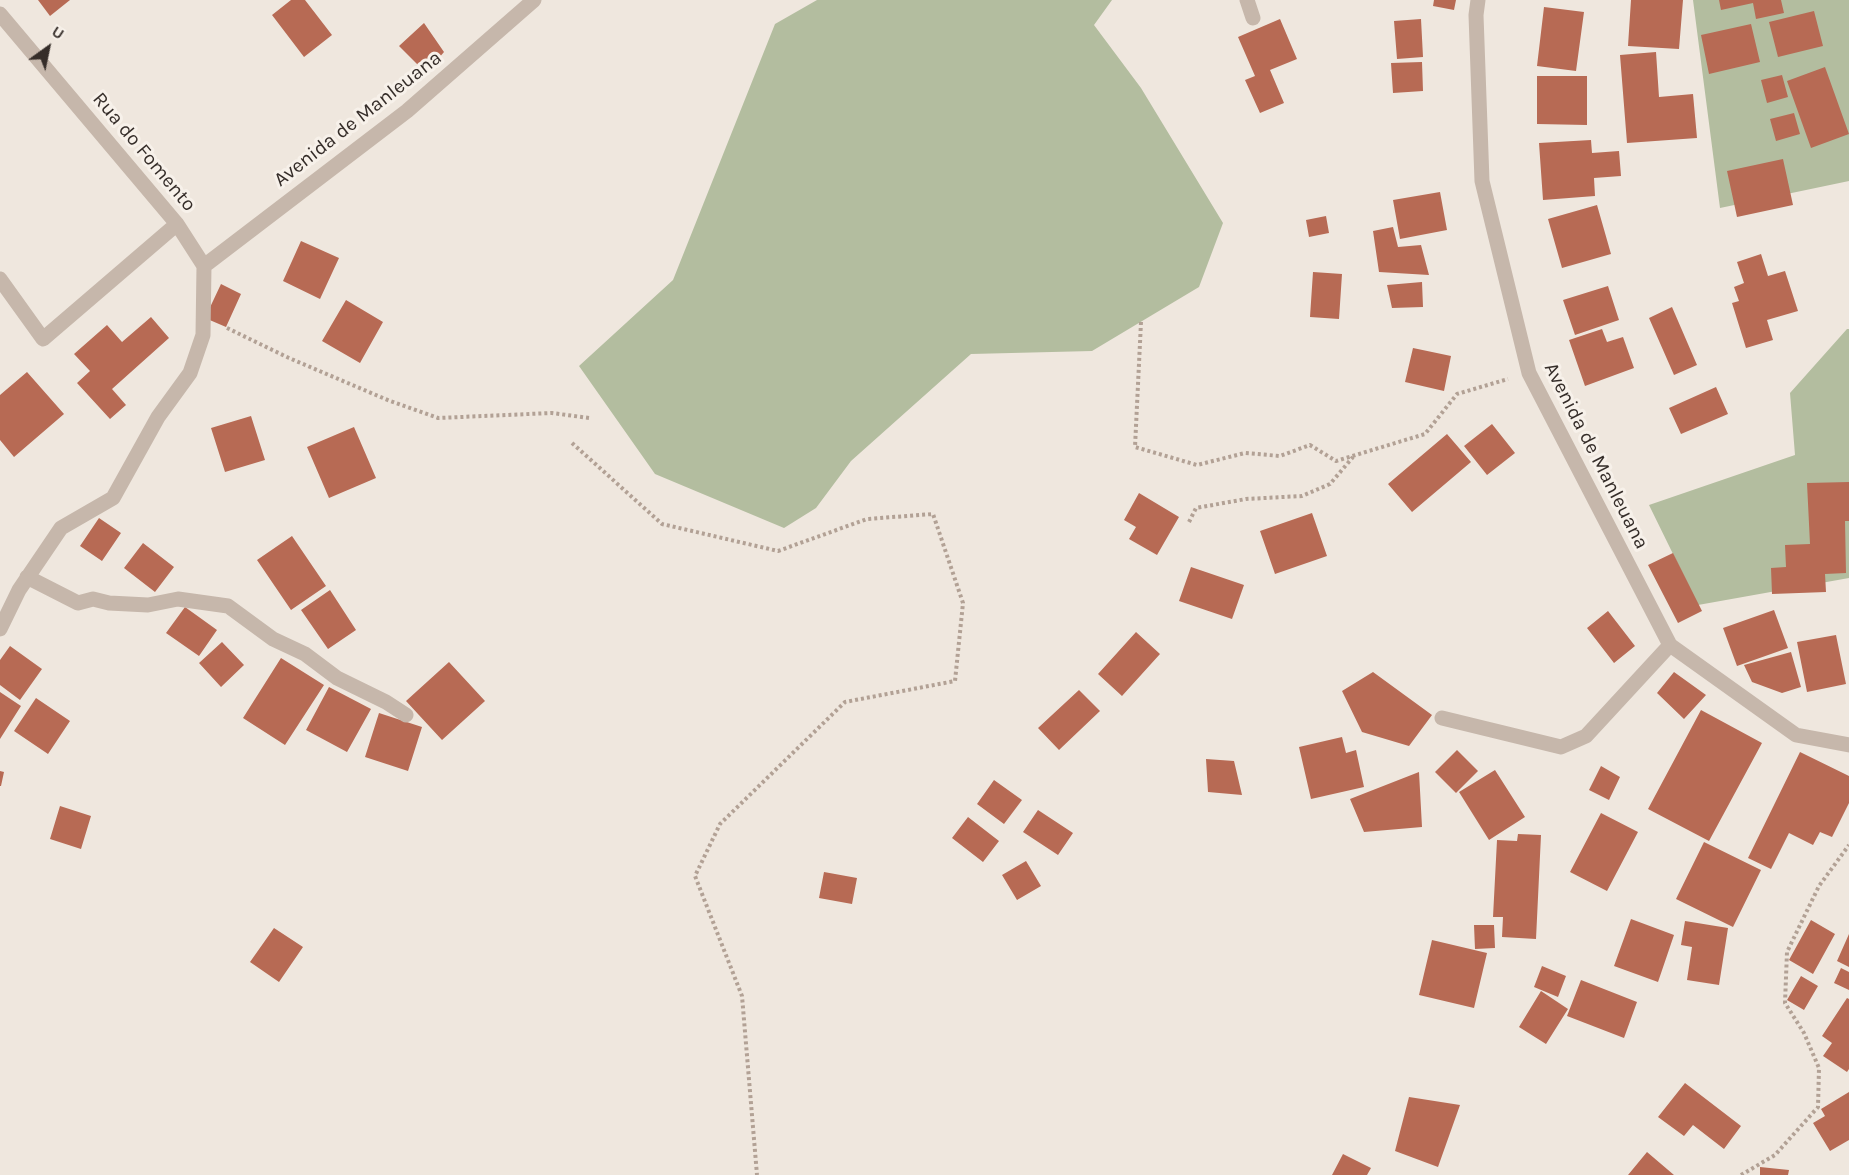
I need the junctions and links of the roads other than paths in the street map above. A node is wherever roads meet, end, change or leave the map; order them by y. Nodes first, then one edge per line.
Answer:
1 (534, 0) edge
2 (1246, 0) edge
3 (1478, 0) edge
4 (0, 14) edge
5 (1253, 18) dead end
6 (177, 224) junction
7 (204, 266) junction
8 (0, 279) edge
9 (27, 577) junction
10 (0, 629) edge
11 (1670, 645) junction
12 (406, 715) dead end
13 (1442, 718) dead end
14 (1849, 745) edge

1 - 7 street, Avenida de Manleuana
2 - 5 street
3 - 11 street, Avenida de Manleuana
4 - 6 street, Rua do Fomento
6 - 7 street, Rua do Fomento
6 - 8 street
7 - 9 street
9 - 10 street
9 - 12 street
11 - 13 street
11 - 14 street, Avenida de Manleuana

